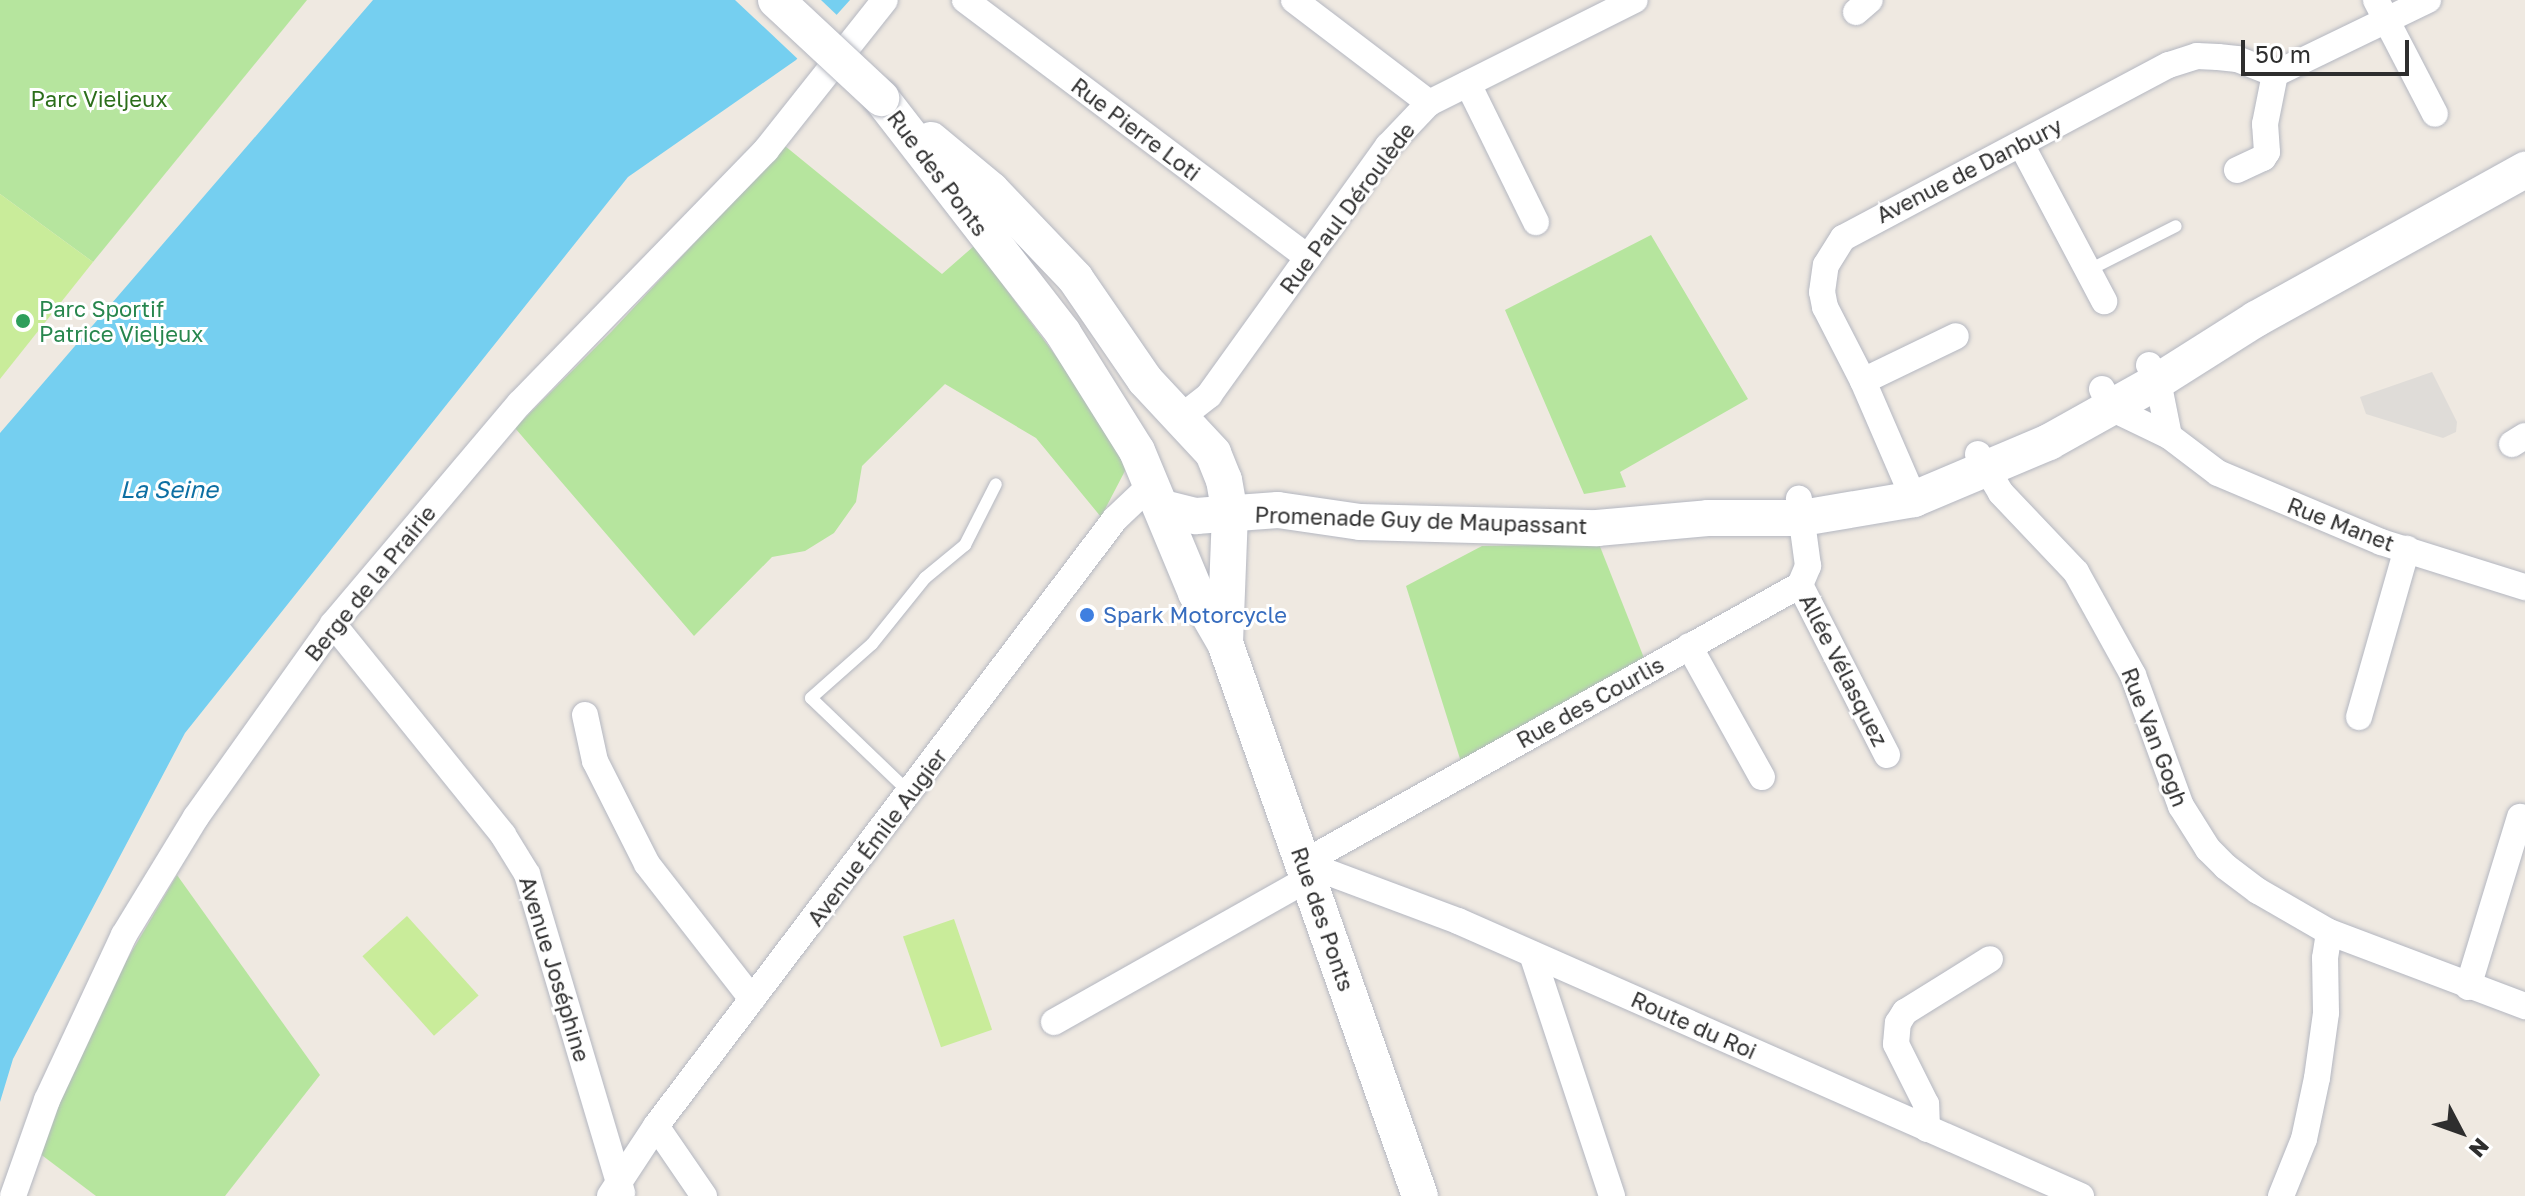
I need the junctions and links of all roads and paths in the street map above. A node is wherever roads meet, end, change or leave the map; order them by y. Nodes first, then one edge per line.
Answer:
1 (776, 0) edge
2 (885, 0) edge
3 (965, 0) edge
4 (1294, 0) edge
5 (1635, 0) edge
6 (2424, 2) edge
7 (1597, 8) edge
8 (2382, 11) edge
9 (2275, 74) junction
10 (1468, 84) junction
11 (881, 98) junction
12 (1429, 103) junction
13 (2435, 114) dead end
14 (2021, 144) junction
15 (2237, 170) dead end
16 (2525, 170) edge
17 (1536, 222) dead end
18 (2176, 226) dead end
19 (1308, 258) junction
20 (2089, 270) junction
21 (2104, 301) dead end
22 (1956, 336) dead end
23 (2154, 373) junction
24 (1863, 381) junction
25 (2106, 399) junction
26 (1180, 418) junction
27 (2169, 436) junction
28 (1137, 451) junction
29 (1982, 463) junction
30 (996, 484) dead end
31 (1910, 489) junction
32 (1157, 496) junction
33 (1800, 508) junction
34 (1230, 513) junction
35 (2407, 549) junction
36 (1800, 585) junction
37 (2525, 587) edge
38 (333, 624) junction
39 (1225, 643) junction
40 (1689, 646) junction
41 (585, 715) dead end
42 (2359, 717) dead end
43 (1887, 755) dead end
44 (1762, 777) dead end
45 (911, 794) junction
46 (2520, 817) dead end
47 (1305, 871) junction
48 (2329, 932) junction
49 (1532, 954) junction
50 (1990, 959) dead end
51 (2468, 987) junction
52 (752, 999) junction
53 (2525, 1006) edge
54 (1054, 1022) dead end
55 (656, 1126) junction
56 (1927, 1129) junction
57 (617, 1192) edge
58 (13, 1196) edge
59 (704, 1196) edge
60 (1419, 1196) edge
61 (1612, 1196) edge
62 (2081, 1196) edge
63 (2281, 1196) edge

1 - 11 main road, bridge
2 - 38 street, Berge de la Prairie
3 - 19 street, Rue Pierre Loti
4 - 12 street
5 - 7 street, Rue Paul Déroulède
6 - 8 street
7 - 10 street, Rue Paul Déroulède
8 - 9 street
8 - 13 street
9 - 14 street, Avenue de Danbury
9 - 15 street
10 - 12 street, Rue Paul Déroulède
10 - 17 street
11 - 26 main road, Rue des Ponts
11 - 28 main road, Rue des Ponts
12 - 19 street, Rue Paul Déroulède
14 - 20 street
14 - 24 street, Avenue de Danbury
16 - 23 main road, Promenade Guy de Maupassant
18 - 20 lane
19 - 26 street, Rue Paul Déroulède
20 - 21 street
22 - 24 street
23 - 25 main road, Promenade Guy de Maupassant
23 - 27 street
24 - 31 street, Avenue de Danbury
25 - 27 street, Rue Manet
25 - 29 main road, Promenade Guy de Maupassant
26 - 28 main road
26 - 34 main road, Rue des Ponts
27 - 35 street, Rue Manet
28 - 32 main road, Rue des Ponts
29 - 31 main road, Promenade Guy de Maupassant
29 - 48 street, Rue Van Gogh
30 - 45 lane
31 - 33 main road, Promenade Guy de Maupassant
32 - 34 main road, Promenade Guy de Maupassant
32 - 39 main road, Rue des Ponts
32 - 45 street, Avenue Émile Augier
33 - 34 main road, Promenade Guy de Maupassant
33 - 36 street
34 - 39 main road, Rue des Ponts
35 - 37 street, Rue Manet
35 - 42 street
36 - 40 street, Rue des Courlis
36 - 43 street, Allée Vélasquez
38 - 57 street, Avenue Joséphine
38 - 58 street, Berge de la Prairie
39 - 47 main road, Rue des Ponts
40 - 44 street
40 - 47 street, Rue des Courlis
41 - 52 street
45 - 52 street, Avenue Émile Augier
46 - 51 street
47 - 49 street, Route du Roi
47 - 54 street, Rue des Courlis
47 - 60 main road, Rue des Ponts
48 - 51 street, Rue Van Gogh
48 - 63 street
49 - 56 street, Route du Roi
49 - 61 street
50 - 56 street
51 - 53 street, Rue Van Gogh
52 - 55 street, Avenue Émile Augier
55 - 57 street, Avenue Émile Augier
55 - 59 street
56 - 62 street, Route du Roi

